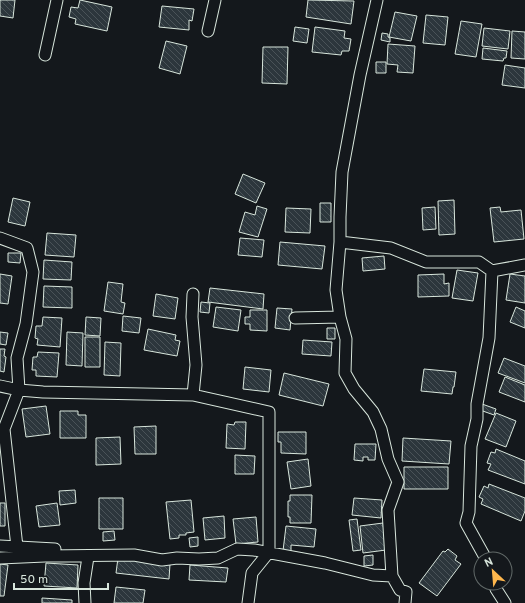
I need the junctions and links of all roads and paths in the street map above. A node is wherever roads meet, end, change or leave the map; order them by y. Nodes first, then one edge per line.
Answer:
1 (57, 0) edge
2 (215, 0) edge
3 (377, 0) edge
4 (208, 31) dead end
5 (45, 55) dead end
6 (0, 238) edge
7 (340, 242) junction
8 (525, 266) edge
9 (492, 271) junction
10 (193, 294) dead end
11 (340, 317) junction
12 (295, 318) dead end
13 (0, 386) edge
14 (19, 390) junction
15 (193, 394) junction
16 (0, 546) edge
17 (17, 547) junction
18 (482, 551) edge
19 (269, 552) junction
20 (87, 554) junction
21 (0, 558) edge
22 (392, 576) junction
23 (497, 591) edge
24 (85, 603) edge
25 (248, 603) edge
26 (405, 603) edge
27 (505, 603) edge

1 - 5 street
2 - 4 street
3 - 7 street
6 - 14 street
7 - 9 street
7 - 11 street
8 - 9 street
9 - 18 street
10 - 15 street
11 - 12 street
11 - 22 street
13 - 14 street
14 - 15 street
14 - 17 street
15 - 19 street
16 - 17 street
17 - 20 street
19 - 20 street
19 - 22 street
19 - 25 street
20 - 21 street
20 - 24 street
22 - 26 street
23 - 27 street

